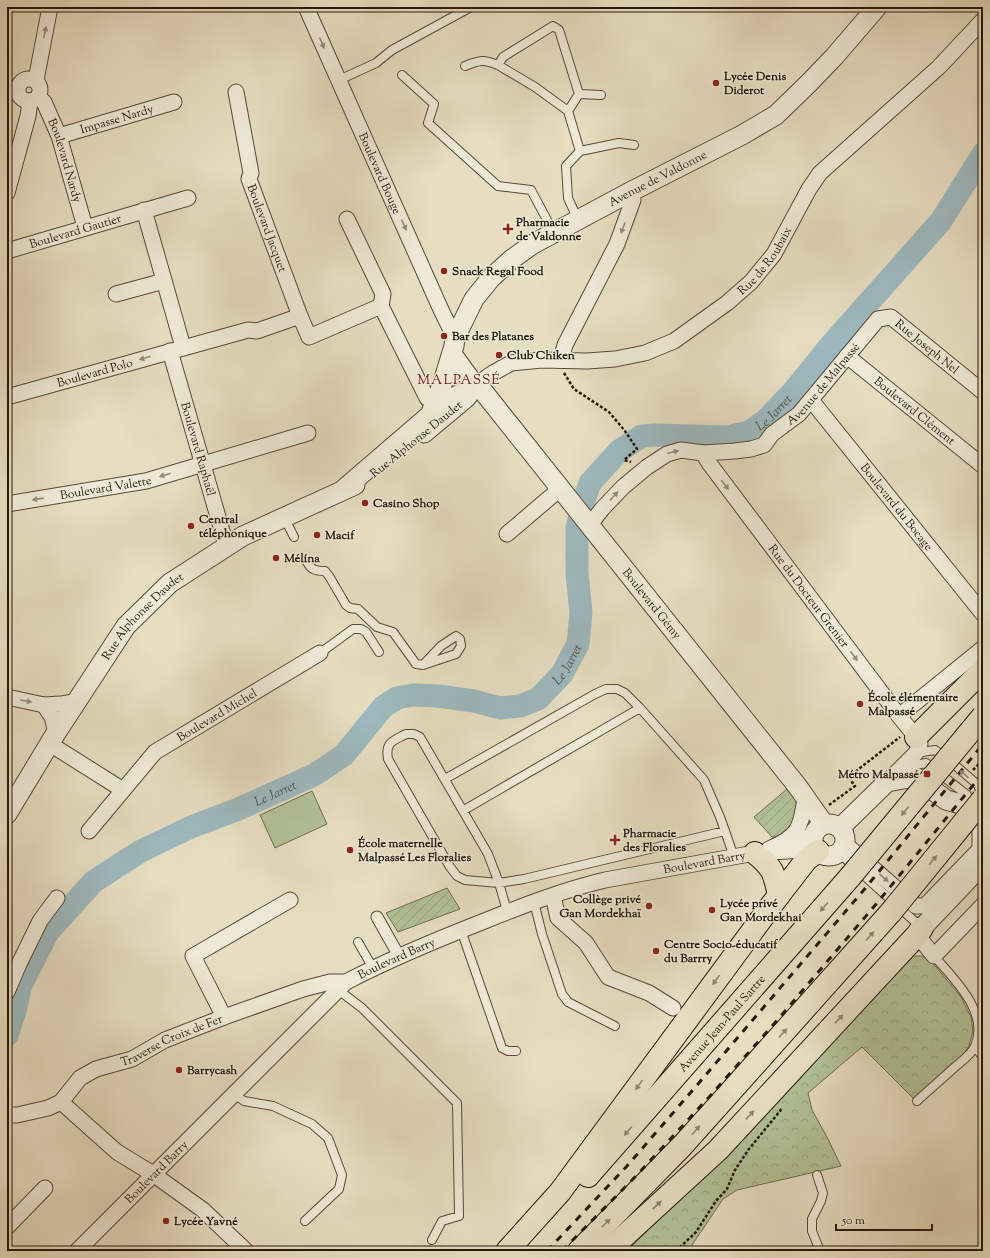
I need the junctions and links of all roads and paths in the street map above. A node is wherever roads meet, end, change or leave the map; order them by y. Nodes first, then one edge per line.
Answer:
1 (50, 7) edge
2 (471, 7) edge
3 (877, 7) edge
4 (310, 8) edge
5 (983, 20) edge
6 (498, 65) junction
7 (465, 66) dead end
8 (402, 76) dead end
9 (36, 80) junction
10 (339, 80) junction
11 (12, 89) edge
12 (236, 92) dead end
13 (579, 94) junction
14 (600, 95) dead end
15 (34, 99) junction
16 (174, 102) dead end
17 (568, 111) junction
18 (59, 136) junction
19 (634, 145) dead end
20 (580, 151) junction
21 (632, 192) junction
22 (7, 193) edge
23 (188, 198) dead end
24 (144, 210) junction
25 (348, 219) dead end
26 (579, 220) junction
27 (85, 227) junction
28 (554, 233) junction
29 (7, 251) edge
30 (164, 281) junction
31 (116, 294) dead end
32 (381, 306) junction
33 (300, 316) junction
34 (890, 317) joint
35 (453, 346) junction
36 (176, 349) junction
37 (847, 356) junction
38 (561, 360) junction
39 (477, 384) junction
40 (983, 392) edge
41 (7, 397) edge
42 (437, 400) junction
43 (811, 400) junction
44 (308, 433) dead end
45 (638, 449) dead end
46 (703, 453) junction
47 (203, 464) junction
48 (983, 466) edge
49 (344, 489) junction
50 (565, 494) junction
51 (7, 504) edge
52 (284, 517) junction
53 (590, 526) junction
54 (507, 534) dead end
55 (294, 537) dead end
56 (227, 548) junction
57 (307, 562) dead end
58 (983, 614) edge
59 (983, 648) edge
60 (379, 652) dead end
61 (320, 653) joint
62 (423, 665) junction
63 (983, 670) edge
64 (7, 697) edge
65 (77, 700) junction
66 (44, 705) junction
67 (640, 708) junction
68 (899, 716) junction
69 (983, 716) edge
70 (53, 738) junction
71 (914, 740) junction
72 (901, 768) junction
73 (445, 779) junction
74 (887, 782) junction
75 (123, 790) junction
76 (805, 798) junction
77 (980, 809) edge
78 (464, 810) junction
79 (7, 814) edge
80 (89, 831) dead end
81 (724, 831) junction
82 (826, 837) junction
83 (785, 842) junction
84 (759, 852) junction
85 (734, 857) junction
86 (981, 857) edge
87 (499, 883) junction
88 (779, 895) junction
89 (553, 896) junction
90 (57, 898) dead end
91 (290, 900) dead end
92 (534, 902) junction
93 (983, 905) edge
94 (507, 912) junction
95 (377, 917) dead end
96 (461, 930) junction
97 (920, 932) junction
98 (358, 942) dead end
99 (399, 956) junction
100 (934, 956) junction
101 (373, 968) junction
102 (342, 985) junction
103 (7, 992) edge
104 (673, 1008) dead end
105 (224, 1017) junction
106 (615, 1026) dead end
107 (978, 1042) edge
108 (516, 1051) dead end
109 (983, 1057) edge
110 (234, 1094) junction
111 (916, 1101) dead end
112 (61, 1102) junction
113 (783, 1103) dead end
114 (7, 1115) edge
115 (153, 1174) junction
116 (817, 1176) dead end
117 (45, 1188) dead end
118 (305, 1221) dead end
119 (7, 1227) edge
120 (432, 1240) dead end
121 (77, 1251) edge
122 (246, 1251) edge
123 (507, 1251) edge
124 (516, 1251) edge
125 (579, 1251) edge
126 (608, 1251) edge
127 (676, 1251) edge
128 (820, 1251) edge

9 -> 1 street
2 - 10 lane
3 - 21 street, Avenue de Valdonne
4 -> 10 street, Boulevard Bouge
5 - 38 street, Rue de Roubaix
6 - 7 lane
6 - 13 lane
6 - 17 lane
8 - 28 lane
9 - 11 street
9 - 15 street
10 -> 35 street, Boulevard Bouge
11 - 15 street
12 - 33 street, Boulevard Jacquet
13 - 14 lane
13 - 17 lane
15 - 18 street, Boulevard Nardy
15 - 22 street
16 - 18 street, Impasse Nardy
17 - 20 lane
18 - 27 street, Boulevard Nardy
19 - 20 lane
20 - 26 lane
21 - 26 street, Avenue de Valdonne
21 -> 38 street
23 - 24 street, Boulevard Gautier
24 - 27 street, Boulevard Gautier
24 - 30 street, Boulevard Raphaël
25 - 32 street
26 - 28 street, Avenue de Valdonne
27 - 29 street, Boulevard Gautier
28 - 35 street, Avenue de Valdonne
30 - 31 street
30 - 36 street, Boulevard Raphaël
32 - 33 street, Boulevard Jacquet
32 - 42 street
33 - 36 street, Boulevard Polo
34 - 37 street, Avenue de Malpassé
34 - 40 street, Rue Joseph Nel
35 - 39 street
35 - 42 street, Avenue de Valdonne
36 -> 41 street, Boulevard Polo
36 - 47 street, Boulevard Raphaël
37 - 43 street, Avenue de Malpassé
37 - 48 street, Boulevard Clément
38 - 39 street, Rue de Roubaix
38 - 45 path
39 - 42 street, Rue Alphonse Daudet
39 - 49 street, Rue Alphonse Daudet
39 - 50 street, Boulevard Gémy
42 - 49 street, Rue Alphonse Daudet
43 - 46 street, Avenue de Malpassé
43 - 58 street, Boulevard du Bocage
44 - 47 street, Boulevard Valette
53 -> 46 street, Avenue de Malpassé
46 -> 68 street, Rue du Docteur Grenier
47 -> 51 street, Boulevard Valette
47 - 56 street, Boulevard Raphaël
49 - 52 street, Rue Alphonse Daudet
50 - 53 street, Boulevard Gémy
50 - 54 street
52 - 55 lane
52 - 56 street, Rue Alphonse Daudet
53 - 76 street, Boulevard Gémy
56 - 65 street, Rue Alphonse Daudet
57 - 62 lane
59 - 68 street
60 - 61 lane
61 - 75 street, Boulevard Michel
62 - 62 lane
63 - 71 highway
64 -> 66 street
65 - 66 street
65 - 70 street, Rue Alphonse Daudet
66 - 70 street
67 - 73 lane
67 - 78 lane
67 - 81 lane
68 - 71 street, Rue du Docteur Grenier
69 -> 124 highway, Avenue Jean-Paul Sartre, bridge
70 - 75 street
70 - 79 street, Rue Alphonse Daudet
71 - 72 street
77 -> 71 lane
71 - 82 path
72 - 74 street
72 - 77 lane
73 - 78 lane
73 - 87 lane
74 - 77 street
74 - 82 street
75 - 80 street, Boulevard Michel
76 - 82 street, Boulevard Gémy
76 - 83 street
77 - 86 street
125 -> 77 highway, bridge
78 - 87 lane
81 - 85 lane
81 - 87 lane
82 - 83 street
82 - 84 street, Boulevard Barry
82 -> 86 street
82 - 88 highway
82 - 97 lane
83 - 84 street
84 - 85 street, Boulevard Barry
84 - 88 highway
85 - 89 street, Boulevard Barry
86 - 97 street
87 - 94 lane
88 -> 123 highway
89 - 92 street, Boulevard Barry
89 - 104 street
90 - 103 street
91 - 105 street
92 - 94 street, Boulevard Barry
92 - 106 lane
93 - 100 street
94 - 96 street, Boulevard Barry
95 - 99 street
96 - 99 street, Boulevard Barry
96 - 108 lane
97 - 100 street
126 -> 97 highway
98 - 101 lane
99 - 101 street, Boulevard Barry
100 - 107 lane
101 - 102 street, Boulevard Barry
102 - 105 street, Traverse Croix de Fer
102 - 110 street, Boulevard Barry
102 - 120 lane
105 - 112 street, Traverse Croix de Fer
107 - 109 lane
107 - 111 lane
110 - 115 street, Boulevard Barry
110 - 118 lane
112 - 114 street
112 - 115 street
113 - 127 path
115 - 121 street, Boulevard Barry
115 - 122 street
116 - 128 lane
117 - 119 street

